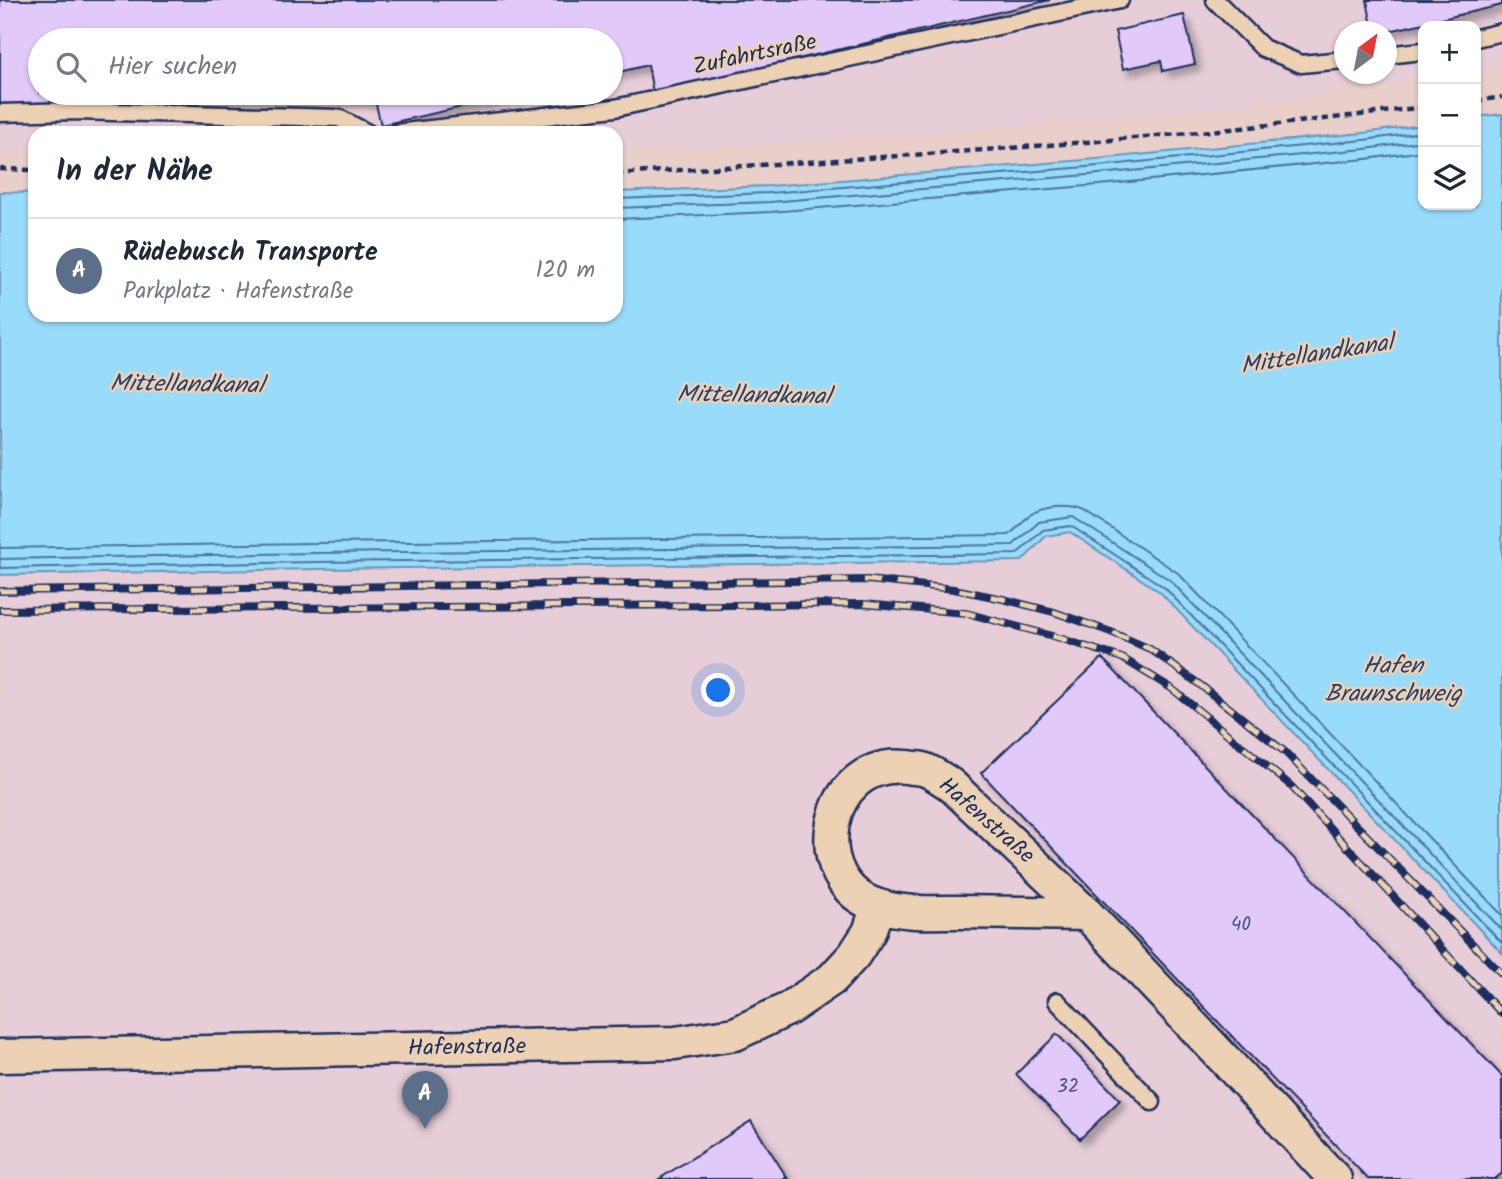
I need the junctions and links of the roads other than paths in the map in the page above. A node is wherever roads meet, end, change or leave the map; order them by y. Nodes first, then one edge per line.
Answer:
1 (1120, 0) edge
2 (1215, 0) edge
3 (1502, 32) edge
4 (1481, 37) edge
5 (1418, 52) edge
6 (1397, 54) edge
7 (1334, 61) edge
8 (5, 112) edge
9 (354, 126) edge
10 (457, 126) edge
11 (878, 906) junction
12 (1087, 914) junction
13 (1057, 1001) dead end
14 (0, 1056) edge
15 (1153, 1102) dead end
16 (1335, 1179) edge

1 - 10 lane, Zufahrtsraße
2 - 7 lane
3 - 4 lane
5 - 6 lane
8 - 9 lane
11 - 12 street, Hafenstraße
11 - 12 street, Hafenstraße
11 - 14 street, Hafenstraße
12 - 16 street, Hafenstraße
13 - 15 lane

